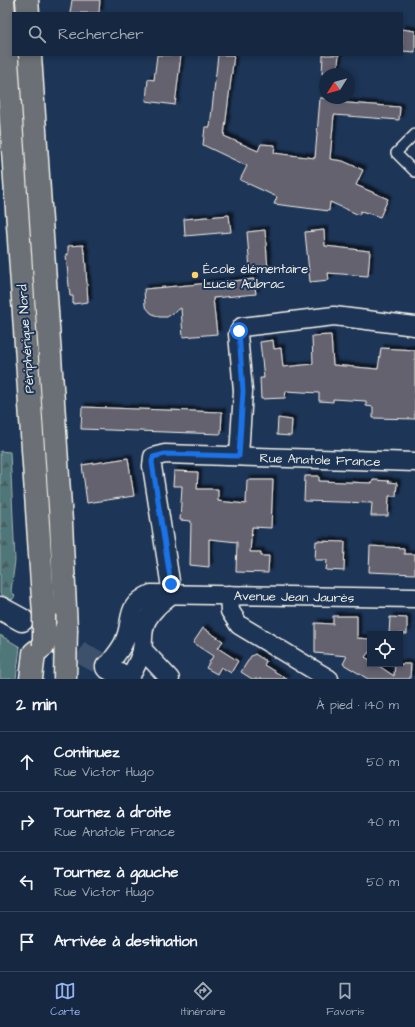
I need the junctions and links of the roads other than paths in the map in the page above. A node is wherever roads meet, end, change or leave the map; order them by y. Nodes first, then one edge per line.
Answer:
1 (27, 0) edge
2 (3, 2) edge
3 (28, 12) edge
4 (30, 56) edge
5 (415, 134) edge
6 (415, 172) edge
7 (415, 326) edge
8 (239, 456) junction
9 (415, 462) edge
10 (172, 594) junction
11 (229, 595) junction
12 (415, 598) edge
13 (0, 608) edge
14 (22, 620) dead end
15 (44, 645) junction
16 (142, 649) junction
17 (106, 667) joint
18 (31, 679) edge
19 (45, 679) edge
20 (65, 679) edge
21 (129, 679) edge
22 (170, 679) edge
23 (329, 679) edge

1 - 3 highway
2 - 15 highway, Périphérique Nord, bridge
4 - 20 highway, Périphérique Nord, bridge
5 - 6 lane
7 - 8 street
8 - 9 street, Rue Anatole France
8 - 10 street, Rue Anatole France
10 - 11 street, Avenue Jean Jaurès
10 - 16 street
10 - 17 street, Avenue Jean Jaurès
11 - 12 street, Avenue Jean Jaurès
11 - 23 street
13 - 14 main road
15 - 18 highway
15 - 19 highway, Périphérique Nord
16 - 21 street
16 - 22 street
17 - 21 main road

